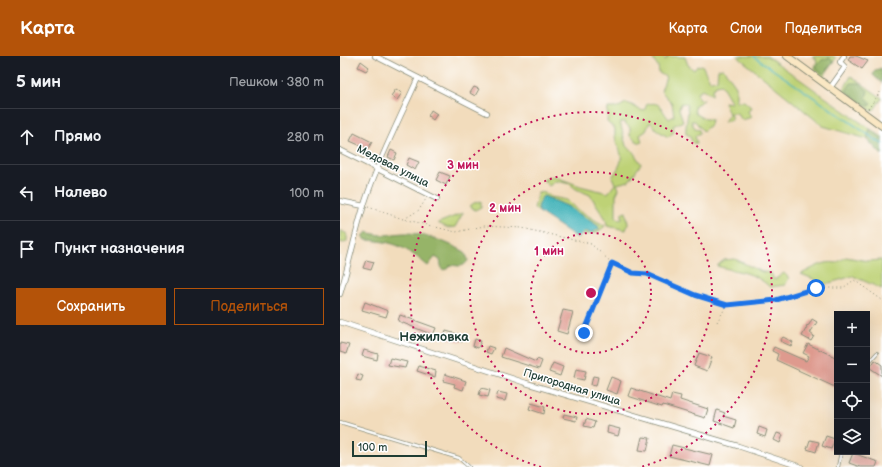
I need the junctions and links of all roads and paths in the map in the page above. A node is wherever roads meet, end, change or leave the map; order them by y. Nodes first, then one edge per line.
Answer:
1 (374, 56) edge
2 (787, 56) edge
3 (844, 56) edge
4 (418, 78) junction
5 (830, 88) junction
6 (881, 91) edge
7 (866, 109) dead end
8 (487, 113) dead end
9 (882, 126) edge
10 (340, 150) edge
11 (377, 169) junction
12 (429, 195) junction
13 (437, 199) dead end
14 (340, 201) edge
15 (364, 206) junction
16 (403, 219) junction
17 (612, 263) junction
18 (340, 294) edge
19 (882, 300) edge
20 (727, 305) junction
21 (340, 322) edge
22 (717, 322) dead end
23 (584, 333) dead end
24 (877, 353) dead end
25 (870, 361) edge
26 (340, 422) edge
27 (841, 455) edge
28 (469, 467) edge
29 (801, 467) edge
30 (838, 467) edge

1 - 4 street
2 - 5 main road
3 - 5 street
4 - 8 street
4 - 11 street
5 - 9 main road
6 - 7 path
10 - 11 street, Медовая улица
11 - 12 street, Медовая улица
11 - 15 street
12 - 13 street, Медовая улица
12 - 16 path
14 - 15 street
15 - 16 path
15 - 18 street
16 - 17 path
17 - 20 path
17 - 23 path
19 - 20 path
20 - 22 path
21 - 29 street, Пригородная улица
24 - 25 lane
26 - 28 lane
27 - 30 lane

